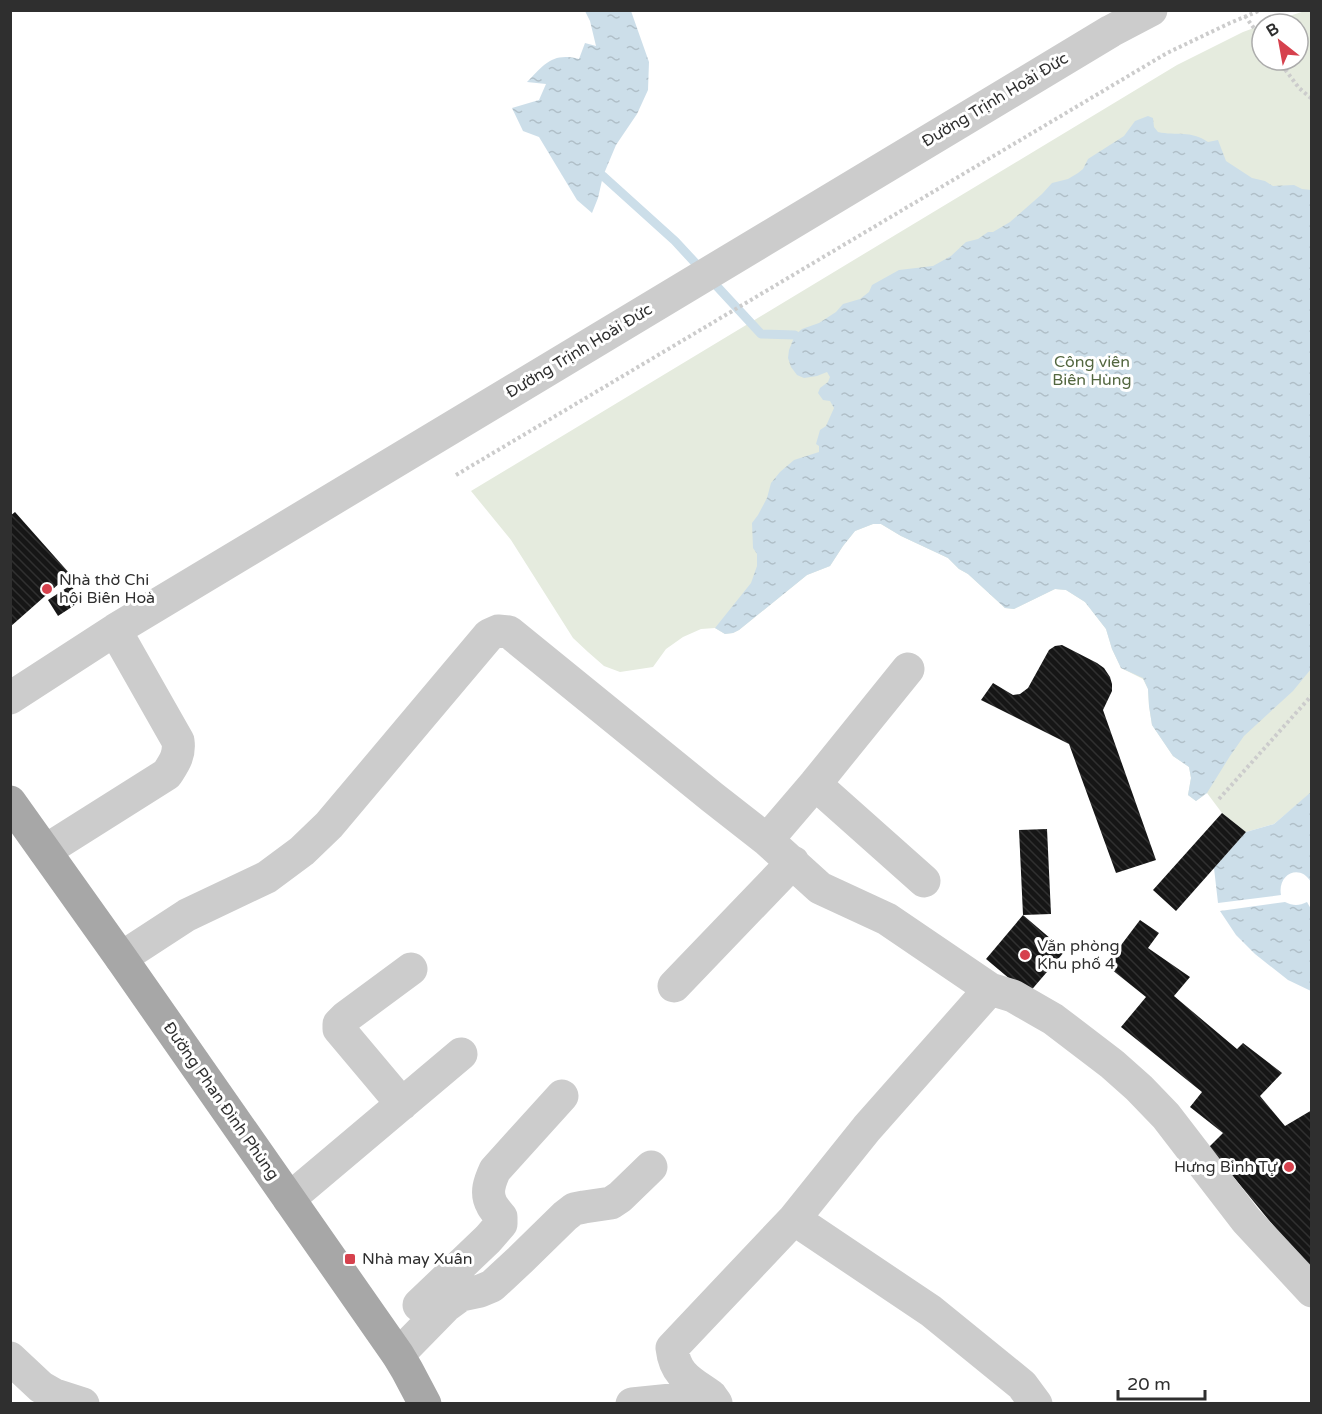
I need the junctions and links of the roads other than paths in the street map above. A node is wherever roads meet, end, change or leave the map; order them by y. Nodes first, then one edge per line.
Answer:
1 (1151, 10) edge
2 (1117, 21) edge
3 (115, 630) junction
4 (908, 669) dead end
5 (10, 698) edge
6 (816, 784) junction
7 (10, 802) edge
8 (767, 840) junction
9 (45, 850) junction
10 (793, 862) junction
11 (924, 881) dead end
12 (122, 958) junction
13 (411, 969) dead end
14 (674, 986) dead end
15 (990, 989) junction
16 (461, 1054) dead end
17 (562, 1096) dead end
18 (402, 1104) junction
19 (651, 1167) dead end
20 (289, 1199) junction
21 (794, 1219) junction
22 (1311, 1291) edge
23 (391, 1346) junction
24 (10, 1358) edge
25 (714, 1400) edge
26 (78, 1403) edge
27 (425, 1404) edge
28 (632, 1404) edge
29 (1036, 1404) edge

1 - 2 street, Đường Trịnh Hoài Đức
2 - 3 street, Đường Trịnh Hoài Đức
3 - 5 street, Đường Trịnh Hoài Đức
3 - 9 street
4 - 6 street
6 - 8 street
6 - 11 street
7 - 9 main road, Đường Phan Đình Phùng
8 - 10 street
8 - 12 street
9 - 12 main road, Đường Phan Đình Phùng
10 - 14 street
10 - 15 street
12 - 20 main road, Đường Phan Đình Phùng
13 - 18 street
15 - 21 street
15 - 22 street
16 - 18 street
17 - 23 street
18 - 20 street
19 - 23 street
20 - 23 main road, Đường Phan Đình Phùng
21 - 25 street
21 - 29 street
23 - 27 main road, Đường Phan Đình Phùng
24 - 26 street
25 - 28 street

